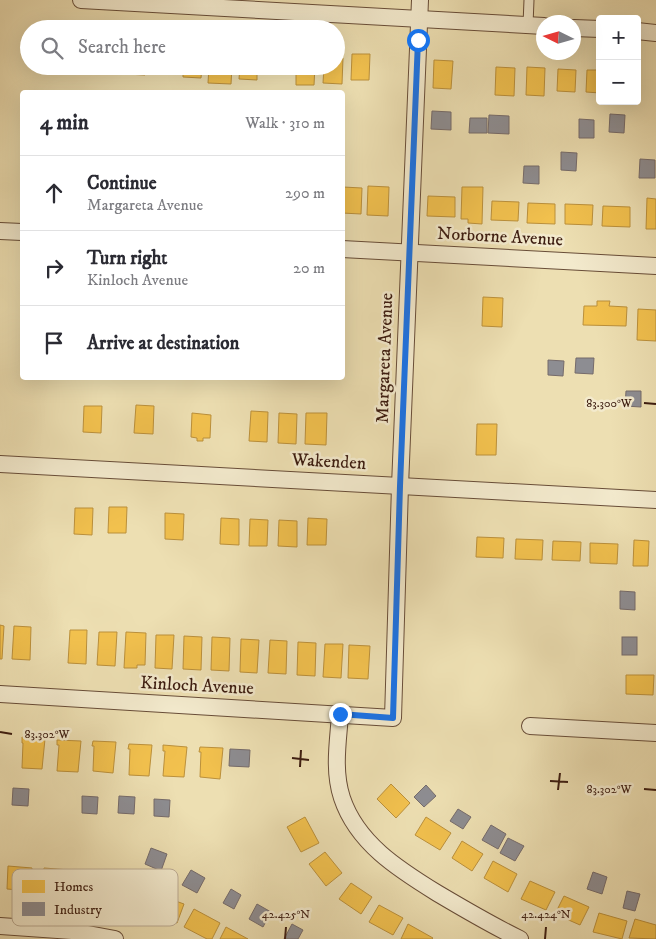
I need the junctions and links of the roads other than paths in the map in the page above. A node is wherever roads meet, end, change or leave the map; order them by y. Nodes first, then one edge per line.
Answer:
1 (81, 0) edge
2 (420, 0) edge
3 (529, 0) edge
4 (419, 19) junction
5 (536, 26) edge
6 (581, 28) edge
7 (596, 29) edge
8 (641, 31) edge
9 (656, 32) edge
10 (0, 231) edge
11 (20, 232) edge
12 (345, 249) edge
13 (410, 252) junction
14 (656, 266) edge
15 (0, 464) edge
16 (400, 486) junction
17 (656, 500) edge
18 (0, 694) edge
19 (340, 714) junction
20 (393, 718) joint
21 (530, 726) dead end
22 (656, 733) edge
23 (0, 926) edge
24 (116, 939) edge
25 (520, 939) edge

1 - 4 street
2 - 4 street, Margareta Avenue
3 - 5 lane
4 - 5 street
4 - 13 street, Margareta Avenue
6 - 7 street
8 - 9 street
10 - 11 street
12 - 13 street, Norborne Avenue
13 - 14 street, Norborne Avenue
13 - 16 street, Margareta Avenue
15 - 16 street, Wakenden
16 - 17 street, Wakenden
16 - 20 street, Margareta Avenue
18 - 19 street, Kinloch Avenue
19 - 20 street, Kinloch Avenue
19 - 25 street
21 - 22 street
23 - 24 street

